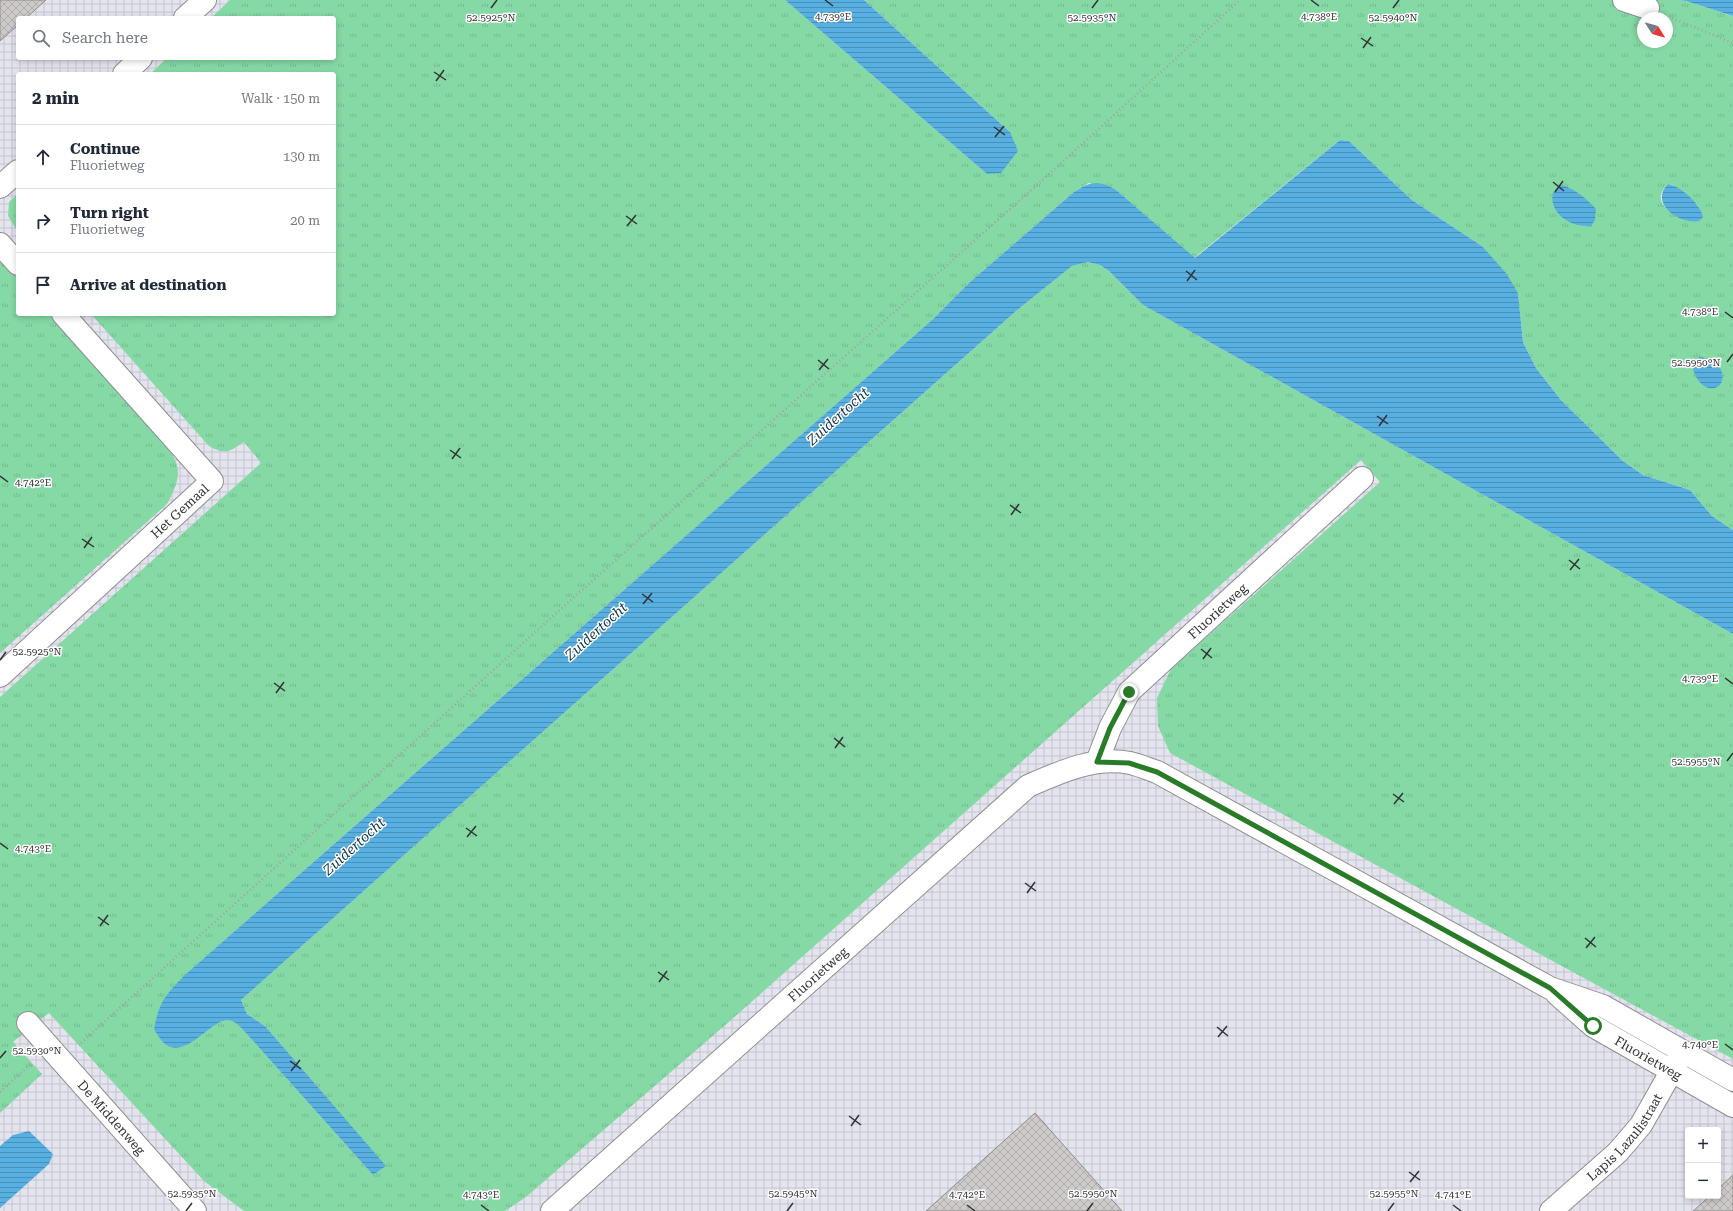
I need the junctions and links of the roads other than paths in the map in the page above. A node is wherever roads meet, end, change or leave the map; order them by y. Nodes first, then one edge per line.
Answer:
1 (205, 0) edge
2 (1624, 0) edge
3 (1648, 8) road end
4 (187, 16) edge
5 (139, 60) edge
6 (126, 72) edge
7 (16, 172) edge
8 (0, 187) edge
9 (0, 244) edge
10 (16, 262) edge
11 (65, 316) edge
12 (1362, 478) dead end
13 (0, 676) edge
14 (1097, 762) junction
15 (1550, 988) junction
16 (28, 1023) dead end
17 (1682, 1051) junction
18 (1672, 1071) junction
19 (1733, 1080) edge
20 (1733, 1106) edge
21 (196, 1211) edge
22 (552, 1211) edge
23 (1552, 1211) edge

1 - 4 street
2 - 3 street
5 - 6 street
7 - 8 street
9 - 10 street
11 - 13 street, Het Gemaal
12 - 14 street, Fluorietweg
14 - 15 street, Fluorietweg
14 - 22 street, Fluorietweg
15 - 17 street, Fluorietweg
15 - 18 street, Fluorietweg
16 - 21 street, De Middenweg
17 - 18 street, Lapis Lazulistraat
17 - 19 street, Fluorietweg
18 - 20 street, Fluorietweg
18 - 23 street, Lapis Lazulistraat

